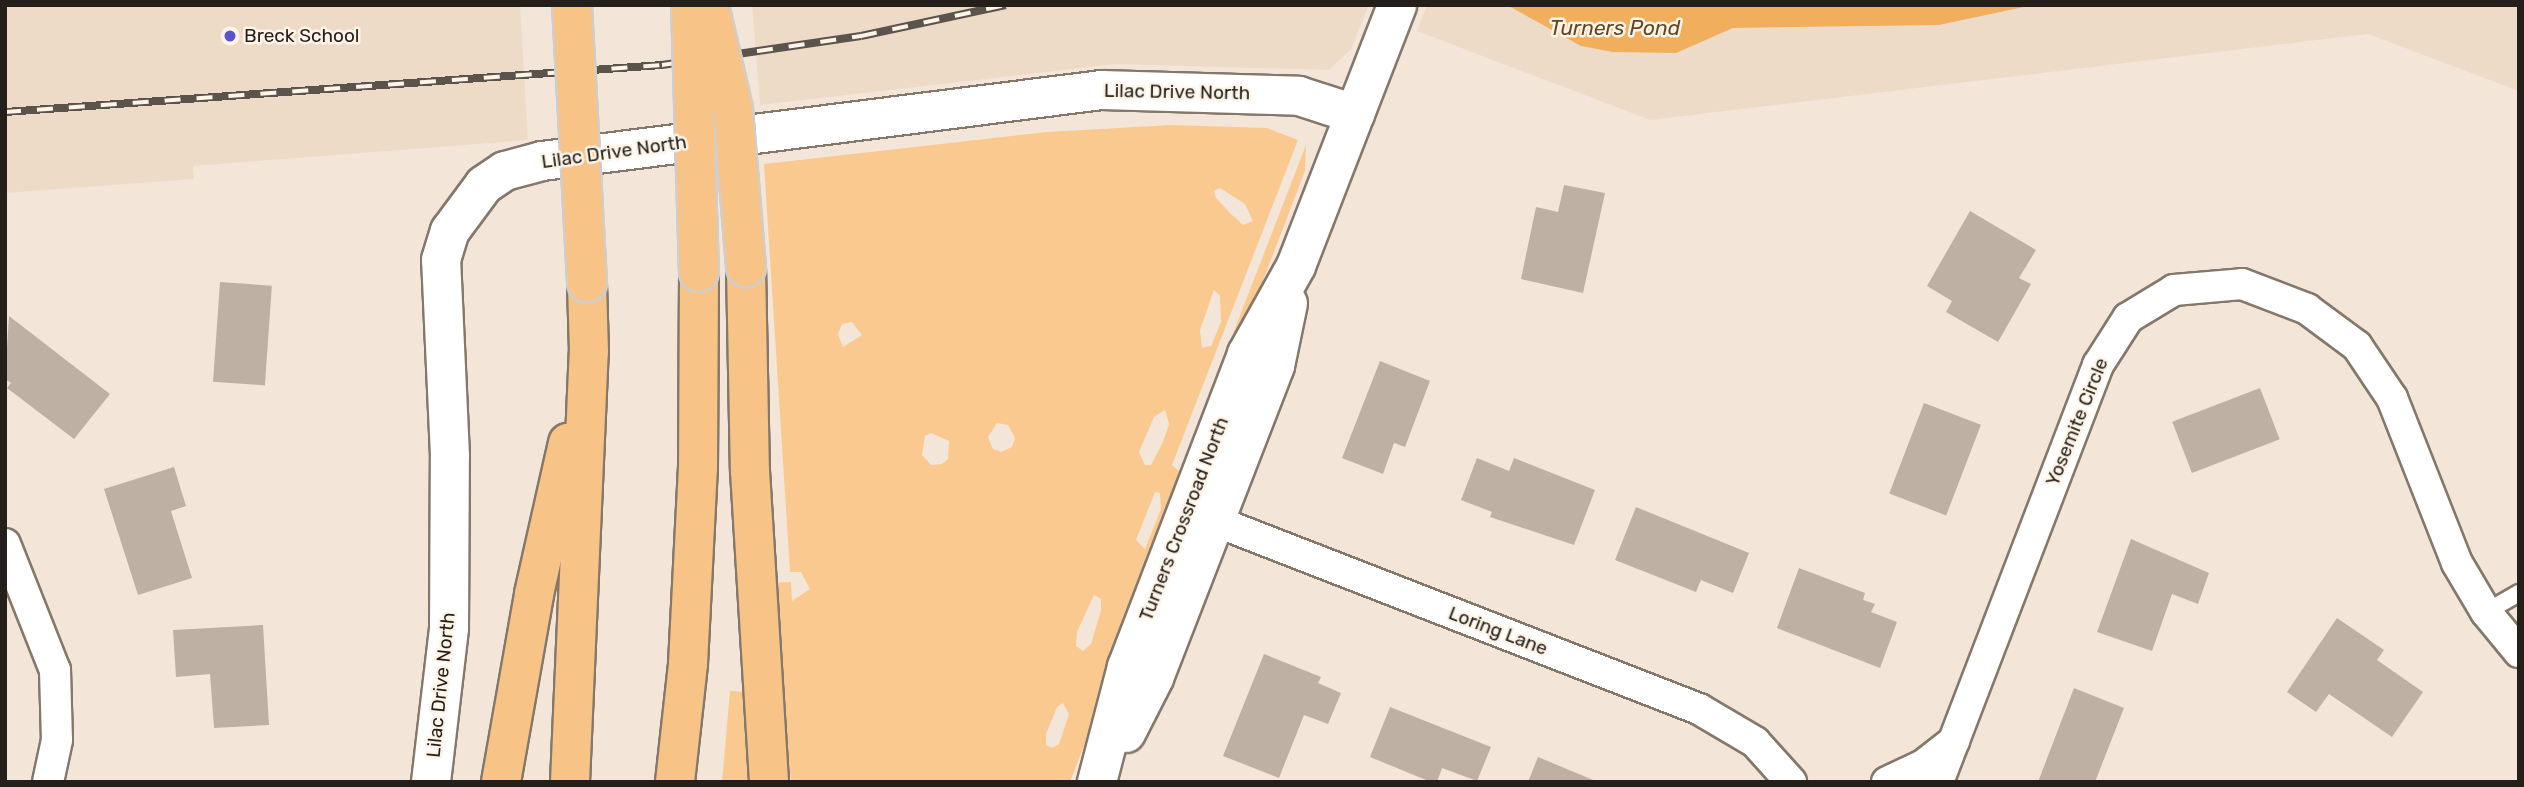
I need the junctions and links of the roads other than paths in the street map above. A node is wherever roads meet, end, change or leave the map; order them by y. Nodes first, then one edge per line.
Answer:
1 (572, 5) edge
2 (691, 5) edge
3 (709, 5) edge
4 (1397, 5) edge
5 (1355, 114) junction
6 (589, 352) junction
7 (1201, 515) junction
8 (5, 544) edge
9 (2519, 593) edge
10 (2486, 612) junction
11 (2519, 652) edge
12 (1954, 741) junction
13 (1794, 778) edge
14 (48, 782) edge
15 (431, 782) edge
16 (501, 782) edge
17 (570, 782) edge
18 (674, 782) edge
19 (769, 782) edge
20 (1099, 782) edge
21 (1887, 782) edge
22 (1938, 782) edge

1 - 6 highway, bridge
2 - 18 highway, bridge
3 - 19 highway, bridge
4 - 5 street, Turners Crossroad North
5 - 7 street, Turners Crossroad North
5 - 15 street, Lilac Drive North
6 - 16 highway
6 - 17 highway
7 - 13 street, Loring Lane
7 - 20 street, Turners Crossroad North
8 - 14 street
9 - 10 lane
10 - 11 street, Yosemite Circle
10 - 12 street, Yosemite Circle
12 - 21 street
12 - 22 street, Yosemite Circle

